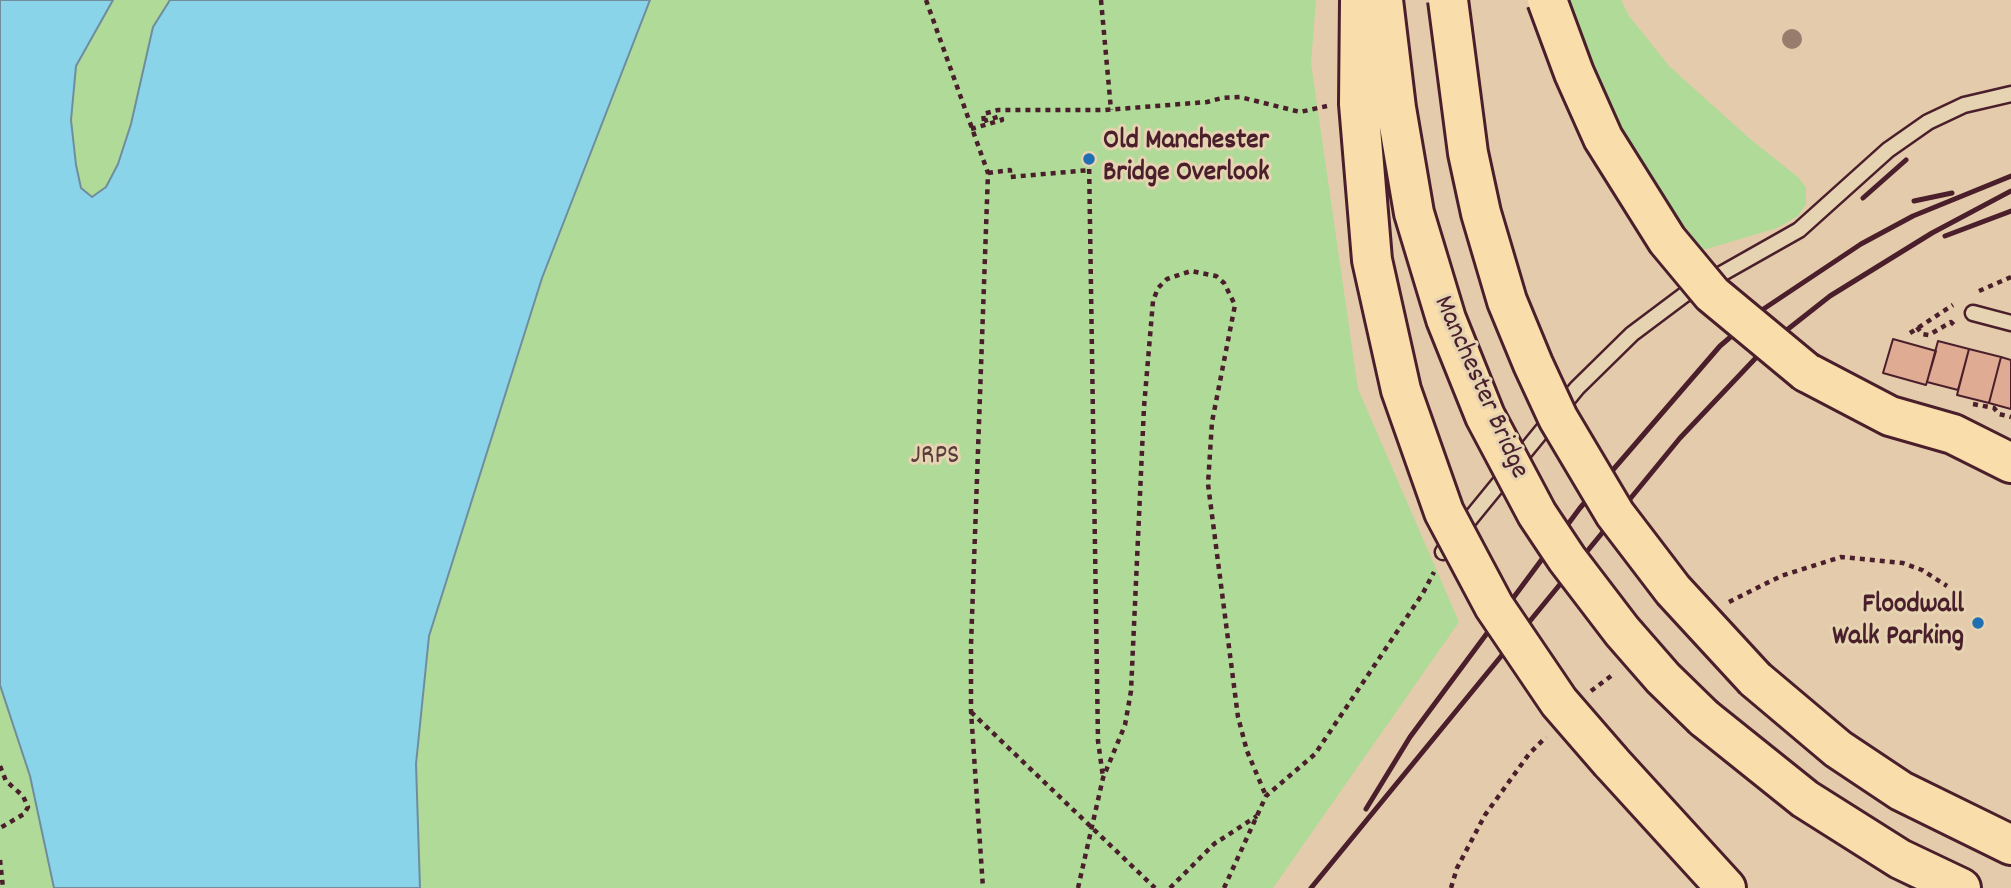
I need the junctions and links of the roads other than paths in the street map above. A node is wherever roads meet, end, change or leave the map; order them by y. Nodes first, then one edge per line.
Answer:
1 (1360, 0) edge
2 (1384, 0) edge
3 (1448, 0) edge
4 (1547, 0) edge
5 (2011, 94) edge
6 (1973, 313) dead end
7 (2011, 323) edge
8 (1953, 434) junction
9 (2011, 449) edge
10 (2011, 463) edge
11 (1443, 552) road end
12 (1996, 838) edge
13 (1726, 888) edge
14 (1961, 888) edge

1 - 13 main road, bridge
2 - 14 main road, Manchester Bridge, bridge
3 - 12 main road, bridge
4 - 8 main road, bridge
5 - 11 lane
6 - 7 lane
8 - 9 main road
8 - 10 main road

